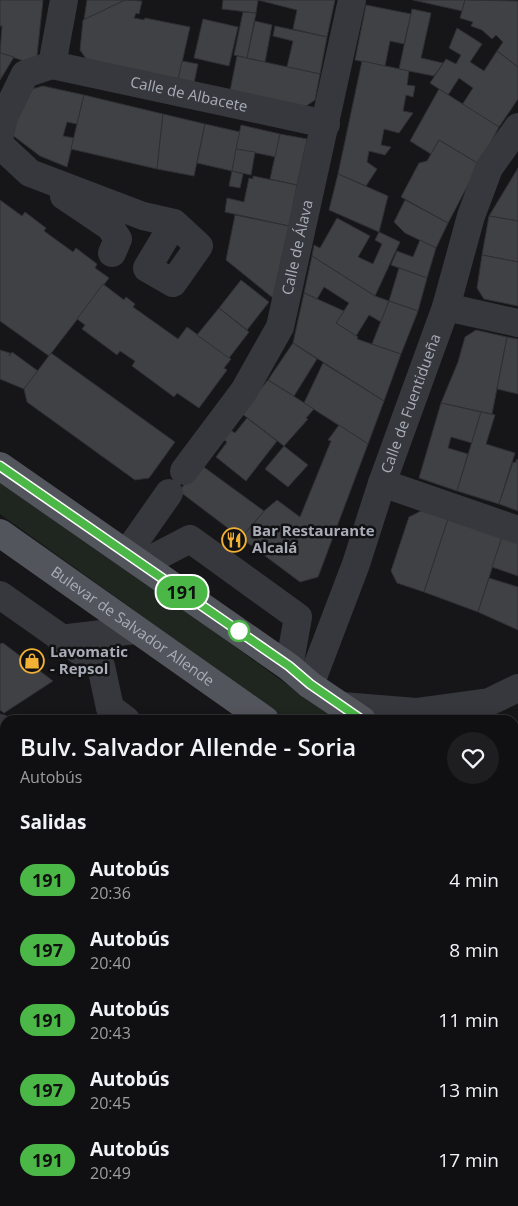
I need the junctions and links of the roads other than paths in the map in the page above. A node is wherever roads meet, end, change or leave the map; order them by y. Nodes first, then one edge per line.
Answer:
1 (64, 0) edge
2 (352, 0) edge
3 (52, 65) junction
4 (326, 124) junction
5 (518, 127) edge
6 (0, 135) edge
7 (0, 145) edge
8 (38, 178) junction
9 (174, 223) dead end
10 (112, 253) dead end
11 (446, 307) junction
12 (518, 323) edge
13 (0, 466) edge
14 (184, 471) dead end
15 (382, 483) junction
16 (169, 493) dead end
17 (518, 530) edge
18 (0, 533) edge
19 (134, 558) junction
20 (0, 595) edge
21 (136, 630) junction
22 (60, 639) junction
23 (289, 666) junction
24 (310, 684) junction
25 (518, 688) edge
26 (352, 713) edge
27 (119, 715) edge
28 (257, 715) edge

1 - 3 street
2 - 4 street, Calle de Álava
3 - 4 street, Calle de Albacete
3 - 6 street
4 - 14 street, Calle de Álava
5 - 11 street, Calle de Fuentidueña
7 - 8 street
8 - 9 street
8 - 10 street
11 - 12 street
11 - 15 street, Calle de Fuentidueña
13 - 19 main road
15 - 17 street
15 - 24 street, Calle de Fuentidueña
16 - 19 street
18 - 21 main road, Bulevar de Salvador Allende
19 - 23 main road
19 - 23 street
20 - 22 street
21 - 22 street
21 - 28 main road, Bulevar de Salvador Allende
22 - 27 street
23 - 24 main road
24 - 26 main road
25 - 26 street

